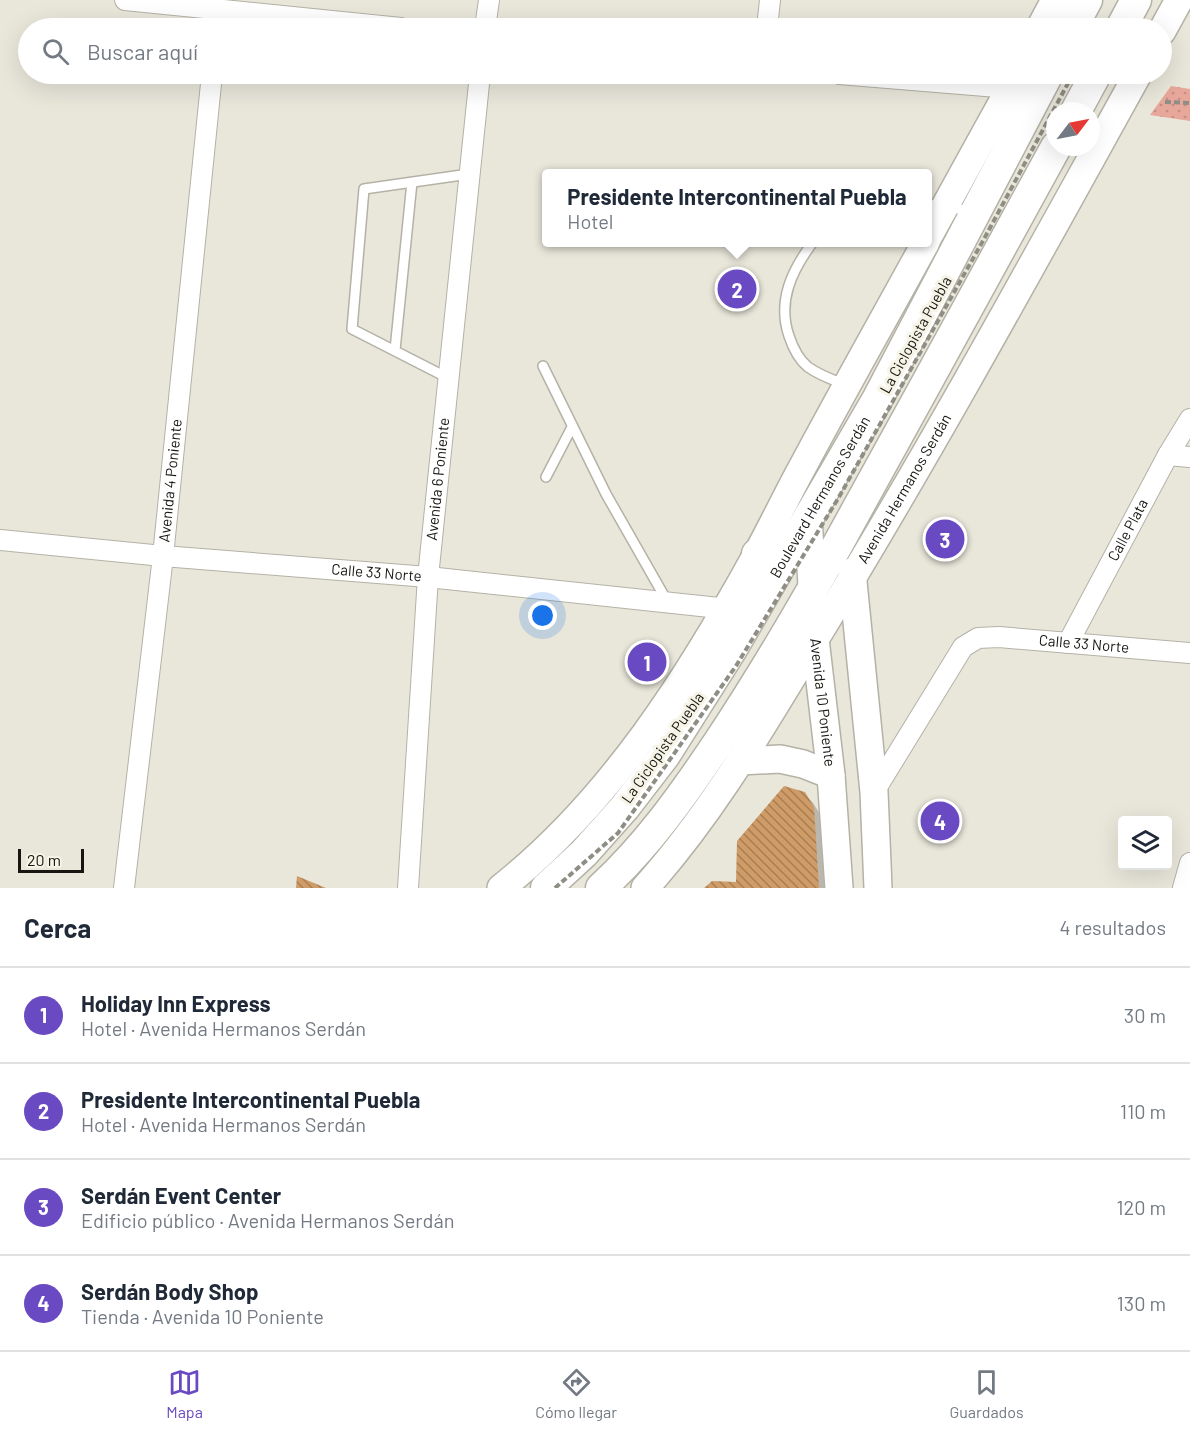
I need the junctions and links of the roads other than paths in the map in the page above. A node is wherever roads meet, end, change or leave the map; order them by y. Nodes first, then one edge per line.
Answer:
1 (125, 0) edge
2 (489, 0) edge
3 (770, 0) edge
4 (1055, 0) edge
5 (1087, 0) edge
6 (1136, 0) edge
7 (1179, 0) edge
8 (218, 13) edge
9 (279, 18) edge
10 (486, 18) edge
11 (768, 18) edge
12 (1045, 18) edge
13 (1060, 18) edge
14 (1077, 18) edge
15 (1126, 18) edge
16 (1169, 18) edge
17 (211, 84) edge
18 (479, 84) edge
19 (1027, 84) edge
20 (1028, 84) edge
21 (1091, 84) edge
22 (1132, 84) edge
23 (1081, 102) edge
24 (1051, 156) edge
25 (470, 174) junction
26 (412, 183) junction
27 (937, 205) edge
28 (975, 212) junction
29 (932, 221) edge
30 (810, 247) edge
31 (923, 247) edge
32 (395, 350) junction
33 (543, 366) dead end
34 (448, 378) junction
35 (848, 386) junction
36 (1190, 419) edge
37 (572, 427) junction
38 (1168, 455) junction
39 (1190, 457) edge
40 (546, 477) dead end
41 (808, 515) junction
42 (846, 528) junction
43 (0, 540) edge
44 (757, 554) joint
45 (163, 556) junction
46 (428, 577) junction
47 (852, 577) junction
48 (812, 590) junction
49 (667, 602) junction
50 (746, 606) junction
51 (815, 639) junction
52 (1068, 643) junction
53 (1190, 652) edge
54 (740, 761) junction
55 (831, 775) junction
56 (874, 792) junction
57 (1190, 863) edge
58 (124, 888) edge
59 (408, 888) edge
60 (501, 888) edge
61 (546, 888) edge
62 (601, 888) edge
63 (645, 888) edge
64 (839, 888) edge
65 (878, 888) edge
66 (1183, 888) edge

1 - 8 street
2 - 10 street
3 - 11 street
4 - 12 main road
4 - 13 main road
5 - 14 main road
6 - 15 main road
7 - 16 main road
8 - 9 street
17 - 45 street, Avenida 4 Poniente
18 - 25 street, Avenida 6 Poniente
19 - 27 main road
20 - 28 main road, Boulevard Hermanos Serdán
21 - 23 main road
22 - 47 main road, Avenida Hermanos Serdán
24 - 42 main road
25 - 26 lane
25 - 34 street, Avenida 6 Poniente
26 - 32 lane
26 - 32 lane
27 - 28 lane
27 - 29 main road
28 - 41 main road, Boulevard Hermanos Serdán
30 - 35 lane
31 - 35 main road
32 - 34 lane
33 - 37 lane
34 - 46 street, Avenida 6 Poniente
35 - 44 main road
36 - 38 street, Calle Plata
37 - 40 lane
37 - 49 lane
38 - 39 street
38 - 52 street, Calle Plata
41 - 48 main road, Avenida 10 Poniente
41 - 50 main road, Boulevard Hermanos Serdán
42 - 47 main road
42 - 48 main road
43 - 45 street, Calle 33 Norte
44 - 50 main road
45 - 46 street, Calle 33 Norte
45 - 58 street, Avenida 4 Poniente
46 - 49 street, Calle 33 Norte
46 - 59 street, Avenida 6 Poniente
47 - 51 main road, Avenida Hermanos Serdán
47 - 56 main road
48 - 51 main road, Avenida 10 Poniente
48 - 62 main road
49 - 50 street, Calle 33 Norte
50 - 60 main road
50 - 61 main road, Boulevard Hermanos Serdán
51 - 54 main road, Avenida Hermanos Serdán
51 - 55 main road, Avenida 10 Poniente
52 - 53 street, Calle 33 Norte
52 - 56 street, Calle 33 Norte
54 - 55 main road
54 - 63 main road, Avenida Hermanos Serdán
55 - 64 main road, Avenida 10 Poniente
56 - 65 main road
57 - 66 street

